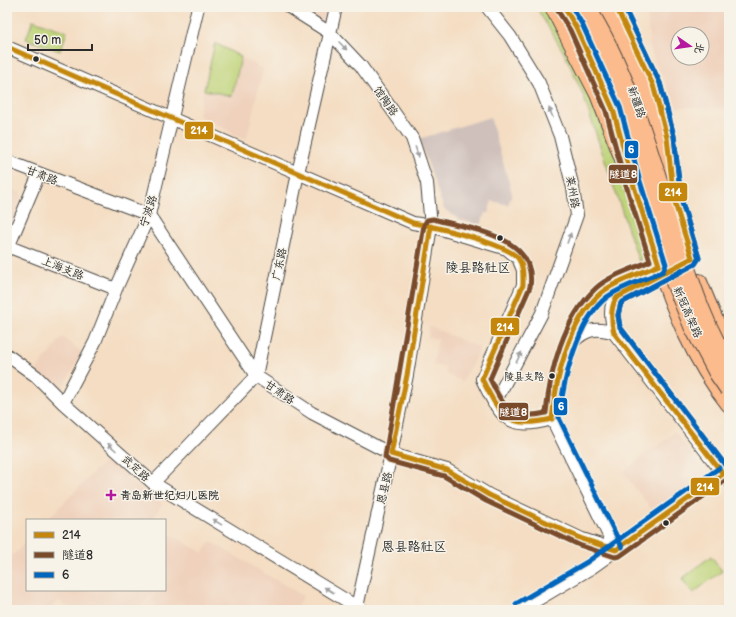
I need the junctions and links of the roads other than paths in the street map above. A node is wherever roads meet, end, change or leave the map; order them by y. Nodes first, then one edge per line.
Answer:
1 (198, 7) edge
2 (289, 7) edge
3 (336, 7) edge
4 (487, 7) edge
5 (554, 7) edge
6 (564, 7) edge
7 (570, 7) edge
8 (586, 7) edge
9 (595, 7) edge
10 (604, 7) edge
11 (616, 7) edge
12 (330, 33) junction
13 (7, 47) edge
14 (173, 119) junction
15 (7, 161) edge
16 (39, 174) junction
17 (298, 174) junction
18 (632, 180) junction
19 (674, 200) junction
20 (149, 215) junction
21 (431, 226) junction
22 (8, 248) edge
23 (692, 258) junction
24 (661, 270) junction
25 (116, 289) junction
26 (614, 333) junction
27 (569, 346) junction
28 (729, 346) edge
29 (7, 355) edge
30 (729, 365) edge
31 (256, 376) junction
32 (729, 389) edge
33 (63, 403) junction
34 (494, 404) junction
35 (729, 404) edge
36 (552, 419) junction
37 (391, 454) junction
38 (726, 478) edge
39 (153, 483) junction
40 (616, 550) junction
41 (359, 608) edge
42 (528, 609) edge

1 - 14 street, 宁波路
2 - 12 street, 馆陶路
3 - 12 street, 广东路
34 -> 4 street, 莱州路
5 - 18 highway
6 - 18 main road
7 - 32 highway, 新冠高架路, bridge
8 - 30 highway, 新冠高架路, bridge
9 - 19 main road, 新疆路
10 - 19 highway
11 - 19 main road, 新疆路
12 - 17 street, 广东路
12 -> 21 street, 馆陶路
13 - 14 street
14 - 17 street
14 - 20 street, 宁波路
15 - 16 street, 甘肃路
16 - 20 street, 甘肃路
16 - 22 street, 上海支路
17 - 21 street
17 - 31 street, 广东路
18 - 24 main road
19 - 23 main road, 新疆路
20 - 25 street, 宁波路
20 - 31 street, 甘肃路
21 - 34 street
21 - 37 street, 恩县路
22 - 25 street, 上海支路
23 - 24 street
23 - 28 main road, 新疆路
24 - 26 street
24 - 27 street
24 - 35 main road
25 - 33 street, 宁波路
26 - 27 street
26 - 38 street
27 - 36 street
29 - 33 street, 武定路
31 - 37 street, 甘肃路
31 - 39 street
39 -> 33 street, 武定路
34 - 36 street
36 - 40 street
37 - 40 street, 甘肃路
37 - 41 street, 恩县路
38 - 40 street
41 -> 39 street, 武定路
40 - 42 street

